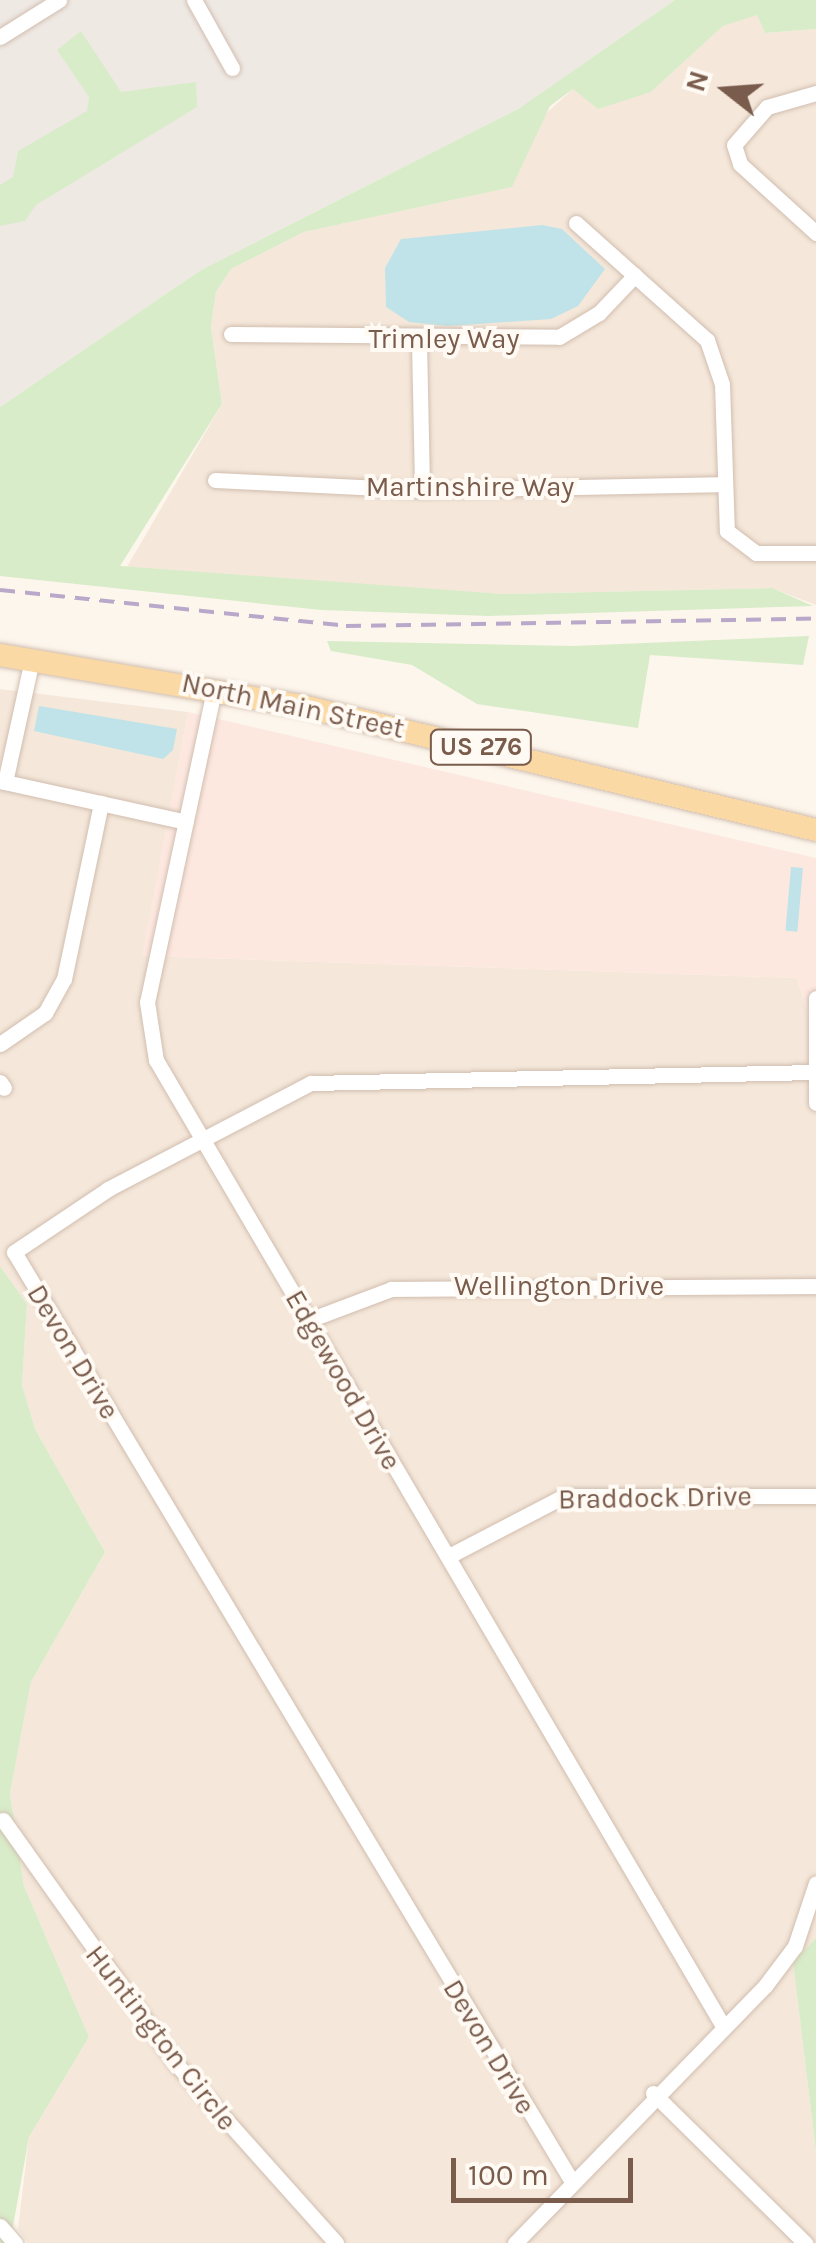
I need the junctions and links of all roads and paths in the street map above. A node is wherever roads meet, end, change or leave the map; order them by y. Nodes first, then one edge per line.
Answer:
1 (58, 0) edge
2 (194, 0) edge
3 (0, 37) edge
4 (232, 68) dead end
5 (816, 93) edge
6 (576, 223) dead end
7 (816, 233) edge
8 (634, 275) junction
9 (230, 334) dead end
10 (419, 342) junction
11 (215, 480) dead end
12 (725, 484) junction
13 (422, 490) junction
14 (816, 553) edge
15 (0, 655) edge
16 (32, 659) junction
17 (214, 690) junction
18 (3, 781) edge
19 (101, 803) junction
20 (186, 822) junction
21 (816, 830) edge
22 (816, 998) edge
23 (0, 1044) edge
24 (815, 1072) edge
25 (816, 1103) edge
26 (199, 1138) junction
27 (816, 1286) edge
28 (309, 1320) junction
29 (816, 1496) edge
30 (448, 1556) junction
31 (3, 1820) dead end
32 (816, 1883) edge
33 (722, 2026) junction
34 (653, 2093) junction
35 (571, 2180) junction
36 (0, 2226) edge
37 (15, 2243) edge
38 (336, 2243) edge
39 (515, 2243) edge
40 (805, 2243) edge

1 - 3 street
2 - 4 street
5 - 7 street
6 - 8 street
8 - 10 street, Trimley Way
8 - 12 street
9 - 10 street, Trimley Way
10 - 13 street
11 - 13 street, Martinshire Way
12 - 13 street, Martinshire Way
12 - 14 street
15 - 16 main road, North Main Street / US 276
16 - 17 main road, North Main Street / US 276
16 - 18 street
17 - 20 street, Edgewood Drive
17 - 21 main road, North Main Street / US 276
18 - 19 street
19 - 20 street
19 - 23 street
20 - 26 street, Edgewood Drive
22 - 24 street
24 - 25 street
24 - 26 street, Devon Drive
26 - 28 street, Edgewood Drive
26 - 35 street, Devon Drive
27 - 28 street, Wellington Drive
28 - 30 street, Edgewood Drive
29 - 30 street, Braddock Drive
30 - 33 street, Edgewood Drive
31 - 38 street, Huntington Circle
32 - 33 street
33 - 34 street
34 - 35 street
34 - 40 street
35 - 39 street
36 - 37 street

